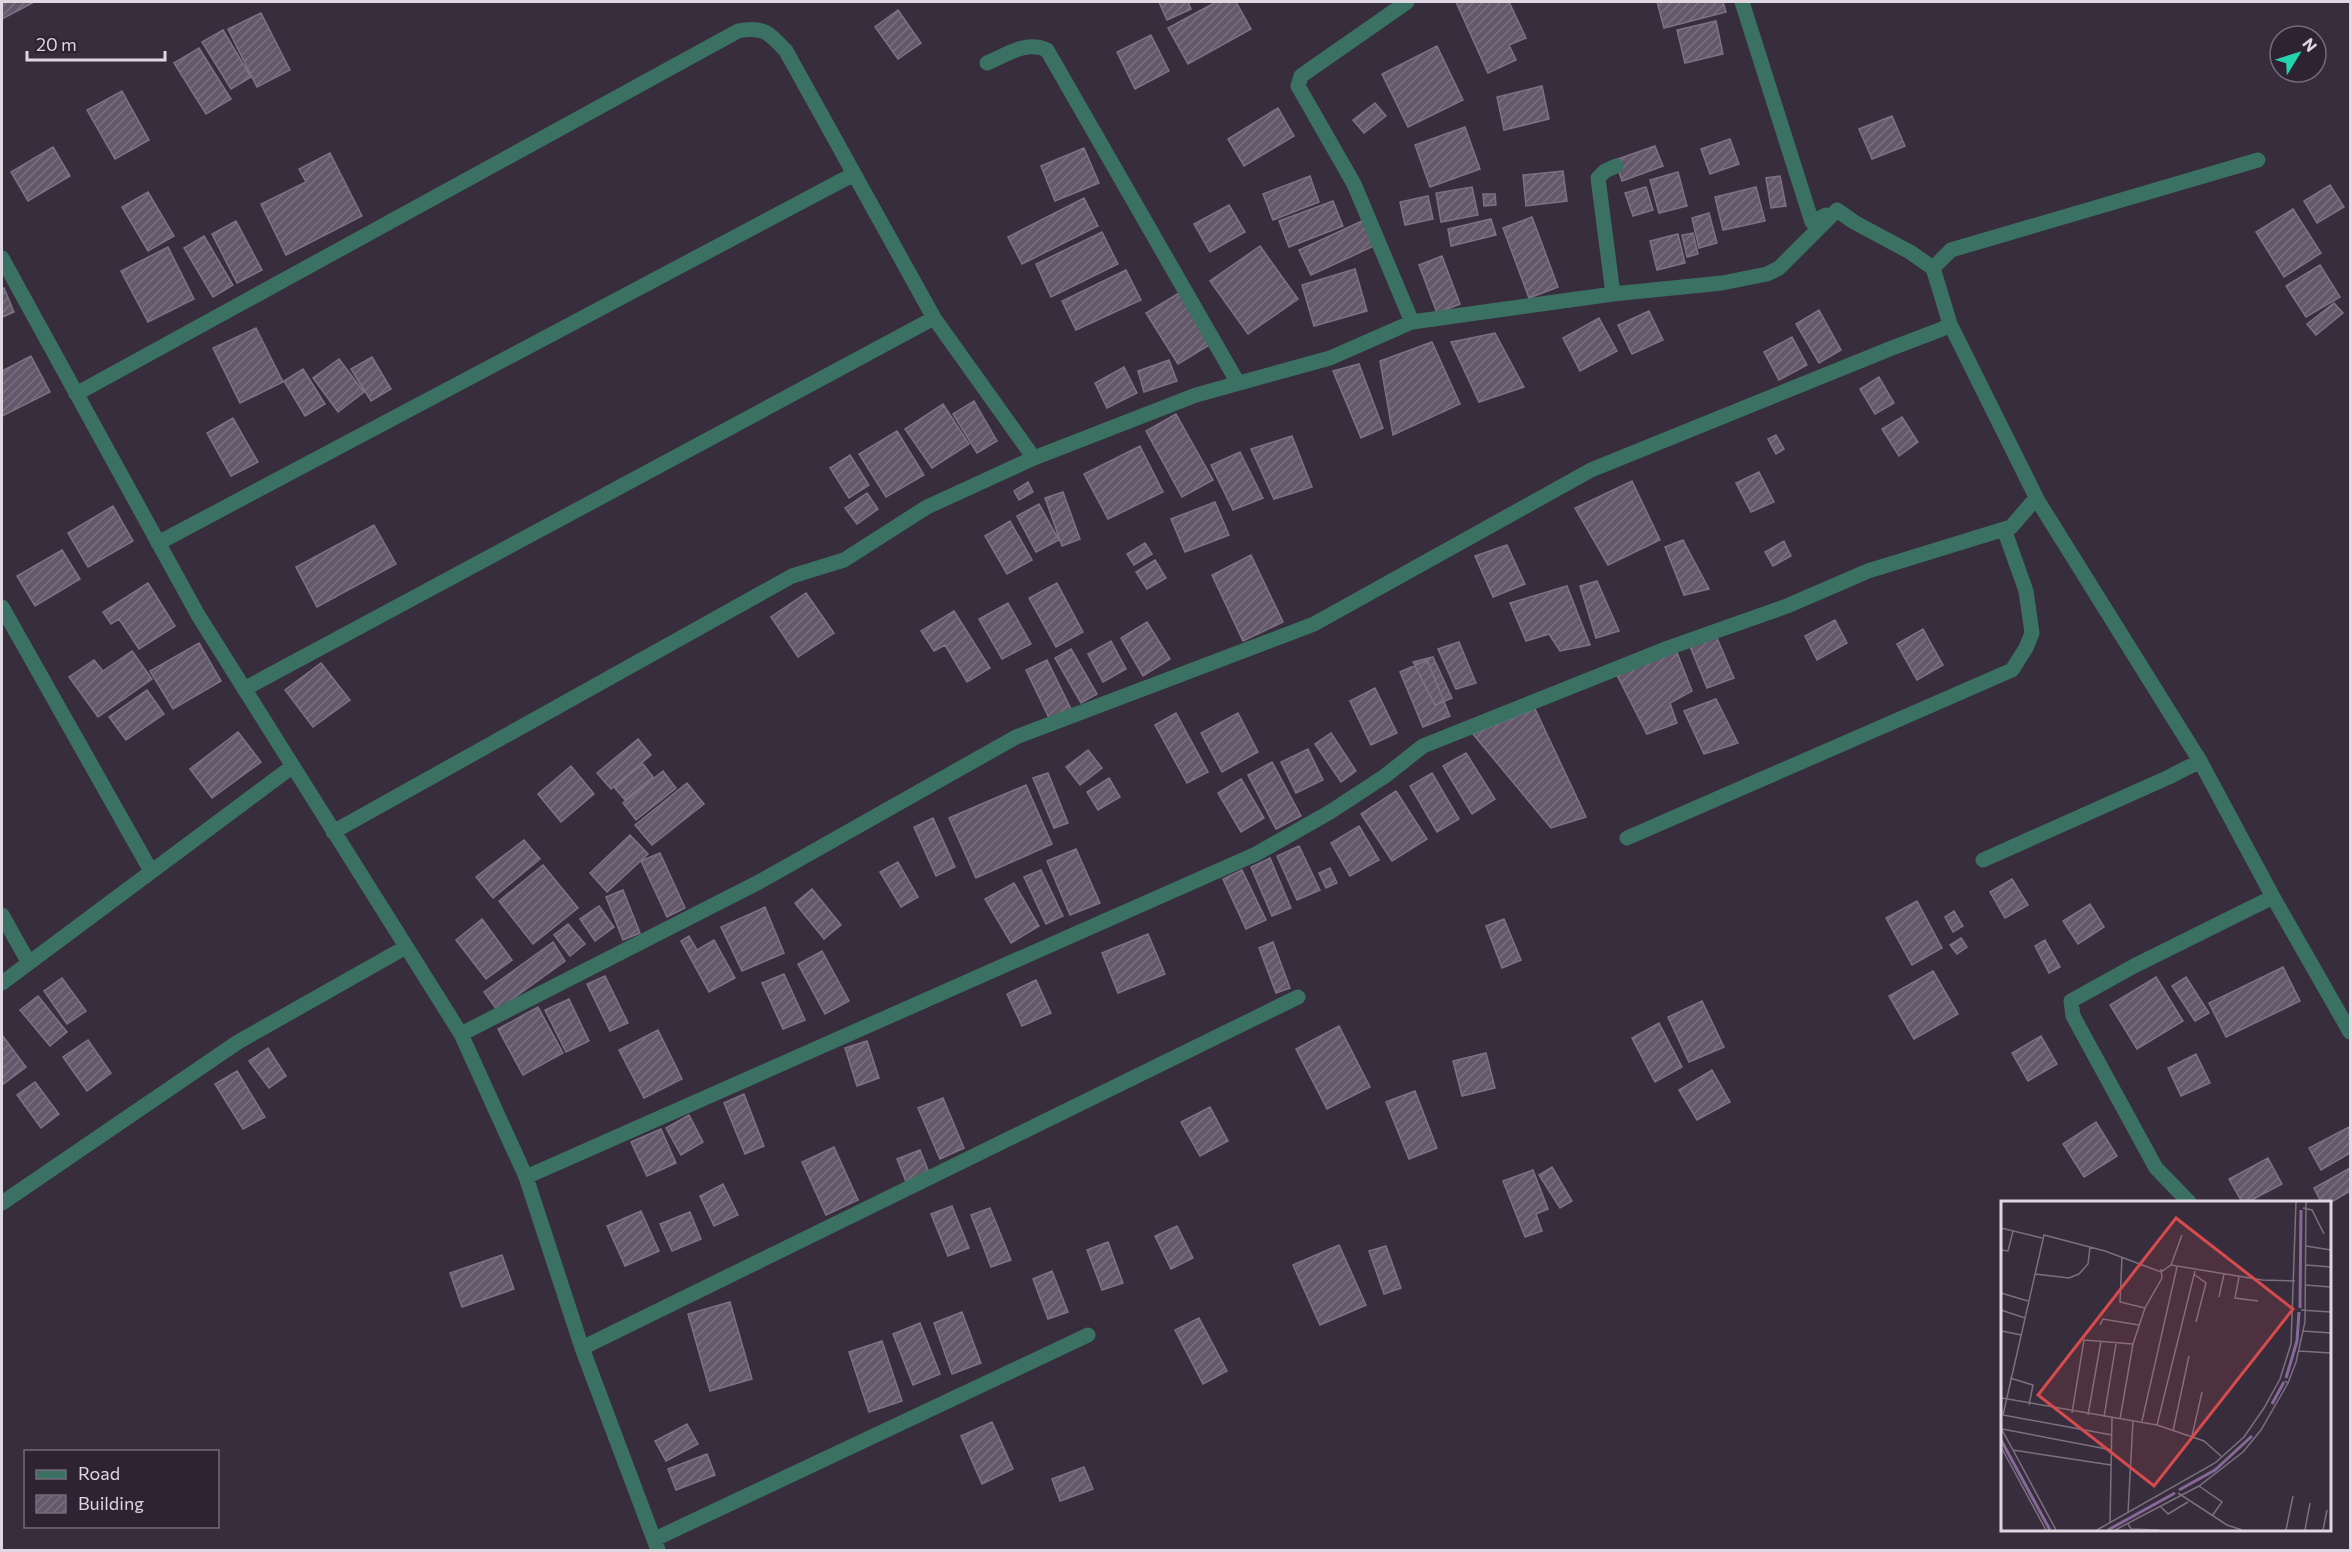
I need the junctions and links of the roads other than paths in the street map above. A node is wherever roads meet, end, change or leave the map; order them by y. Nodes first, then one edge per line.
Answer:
1 (1407, 2) edge
2 (1742, 2) edge
3 (987, 63) dead end
4 (2258, 160) dead end
5 (1616, 166) dead end
6 (855, 174) junction
7 (1837, 210) junction
8 (2, 258) edge
9 (1933, 268) junction
10 (1612, 294) junction
11 (934, 318) junction
12 (1412, 322) junction
13 (1946, 327) junction
14 (1238, 383) junction
15 (76, 393) junction
16 (1034, 458) junction
17 (2034, 502) junction
18 (2007, 528) junction
19 (158, 543) junction
20 (2, 607) edge
21 (244, 689) junction
22 (2197, 762) junction
23 (293, 766) junction
24 (333, 832) junction
25 (1627, 838) dead end
26 (1983, 860) dead end
27 (151, 872) junction
28 (2270, 899) junction
29 (2, 915) edge
30 (406, 947) junction
31 (29, 963) junction
32 (2, 983) edge
33 (1298, 998) dead end
34 (2350, 1032) edge
35 (461, 1034) junction
36 (526, 1177) junction
37 (2187, 1201) edge
38 (2, 1203) edge
39 (1088, 1335) dead end
40 (582, 1348) junction
41 (657, 1545) edge

1 - 12 street
2 - 7 street
3 - 14 street
4 - 9 street
5 - 10 street
6 - 11 street
6 - 15 street
6 - 19 street
7 - 9 street
7 - 10 street
8 - 15 street
9 - 13 street
10 - 12 street
11 - 16 street
11 - 21 street
12 - 14 street
13 - 17 street
13 - 35 street
14 - 16 street
15 - 19 street
16 - 24 street
17 - 18 street
17 - 22 street
18 - 25 street
18 - 36 street
19 - 21 street
20 - 27 street
21 - 23 street
22 - 26 street
22 - 28 street
23 - 24 street
23 - 27 street
24 - 30 street
27 - 31 street
28 - 34 street
28 - 37 street
29 - 31 street
30 - 35 street
30 - 38 street
31 - 32 street
33 - 40 street
35 - 36 street
36 - 40 street
39 - 41 street
40 - 41 street

